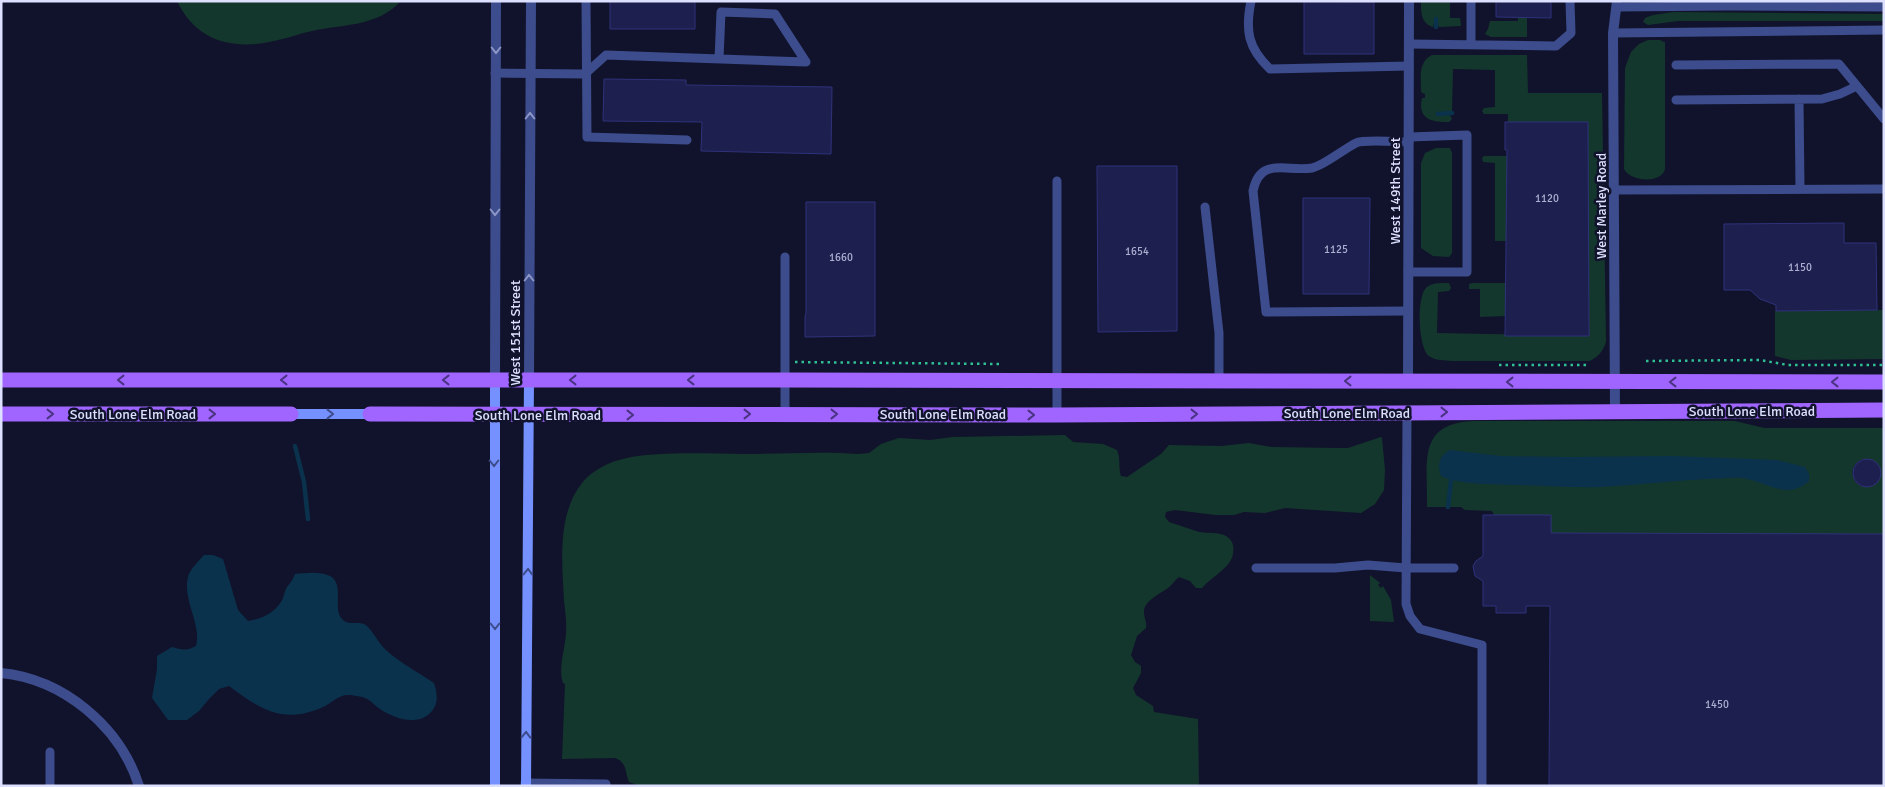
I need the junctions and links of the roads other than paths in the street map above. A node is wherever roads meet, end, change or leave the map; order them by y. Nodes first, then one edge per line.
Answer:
1 (496, 1) edge
2 (531, 1) edge
3 (586, 1) edge
4 (1251, 1) edge
5 (1409, 1) edge
6 (1471, 1) edge
7 (1570, 1) edge
8 (1617, 4) edge
9 (1884, 7) edge
10 (1884, 30) edge
11 (1613, 33) junction
12 (1409, 44) junction
13 (1471, 45) junction
14 (719, 59) junction
15 (1676, 65) dead end
16 (1409, 66) junction
17 (495, 73) junction
18 (530, 73) junction
19 (585, 74) junction
20 (1857, 86) junction
21 (1799, 99) junction
22 (1676, 100) dead end
23 (1884, 119) edge
24 (1409, 139) junction
25 (687, 140) dead end
26 (1057, 181) dead end
27 (1800, 189) junction
28 (1884, 189) edge
29 (1614, 190) junction
30 (1205, 207) dead end
31 (785, 257) dead end
32 (1408, 272) junction
33 (1408, 311) junction
34 (529, 379) junction
35 (1, 380) edge
36 (495, 380) junction
37 (786, 380) junction
38 (1058, 381) junction
39 (1219, 381) junction
40 (1408, 382) junction
41 (1616, 382) junction
42 (1884, 382) edge
43 (1884, 410) edge
44 (1615, 411) junction
45 (1407, 412) junction
46 (1, 414) edge
47 (291, 414) joint
48 (370, 414) joint
49 (785, 414) junction
50 (494, 415) junction
51 (529, 415) junction
52 (1057, 415) junction
53 (1256, 568) dead end
54 (1406, 568) junction
55 (1454, 568) dead end
56 (1, 673) edge
57 (50, 752) dead end
58 (526, 784) edge
59 (50, 786) edge
60 (139, 786) edge
61 (495, 786) edge
62 (606, 786) edge
63 (1482, 786) edge

1 -> 17 street, West 151st Street
2 - 18 street, West 151st Street
3 - 19 lane
4 - 16 lane
5 - 12 street, West 149th Street
6 - 13 lane
7 - 13 lane
8 - 9 lane
8 - 11 street, West Marley Road
10 - 11 lane
11 - 29 street, West Marley Road
12 - 13 lane
12 - 16 street, West 149th Street
14 - 14 lane
14 - 19 lane
15 - 20 lane
16 - 24 street, West 149th Street
17 - 18 lane
17 -> 36 street, West 151st Street
18 - 19 lane
34 -> 18 street, West 151st Street
19 - 25 lane
20 - 21 lane
20 - 23 lane
21 - 22 lane
21 - 27 lane
24 - 32 street, West 149th Street
24 - 32 lane
24 - 33 lane
26 - 38 lane
27 - 28 lane
27 - 29 lane
29 - 41 street, West Marley Road
30 - 39 lane
31 - 37 lane
32 - 33 street, West 149th Street
33 - 40 street, West 149th Street
34 - 36 main road, South Lone Elm Road
37 -> 34 main road, South Lone Elm Road
34 - 51 main road, West 151st Street
36 -> 35 main road, South Lone Elm Road
36 - 50 main road, West 151st Street
37 - 38 main road, South Lone Elm Road
37 - 49 lane
38 - 39 main road, South Lone Elm Road
38 - 52 lane
40 -> 39 main road, South Lone Elm Road
41 -> 40 main road, South Lone Elm Road
42 -> 41 main road, South Lone Elm Road
41 - 44 street, West Marley Road
43 - 44 main road, South Lone Elm Road
45 -> 44 main road, South Lone Elm Road
52 -> 45 main road, South Lone Elm Road
45 - 54 lane
46 -> 47 main road, South Lone Elm Road
47 -> 48 main road, South Lone Elm Road
48 - 50 main road, South Lone Elm Road
51 -> 49 main road, South Lone Elm Road
49 -> 52 main road, South Lone Elm Road
50 - 51 main road, South Lone Elm Road
50 -> 61 main road, West 151st Street
58 -> 51 main road, West 151st Street
53 - 54 lane
54 - 55 lane
54 - 63 lane
56 - 60 street
57 - 59 lane
58 - 62 lane

